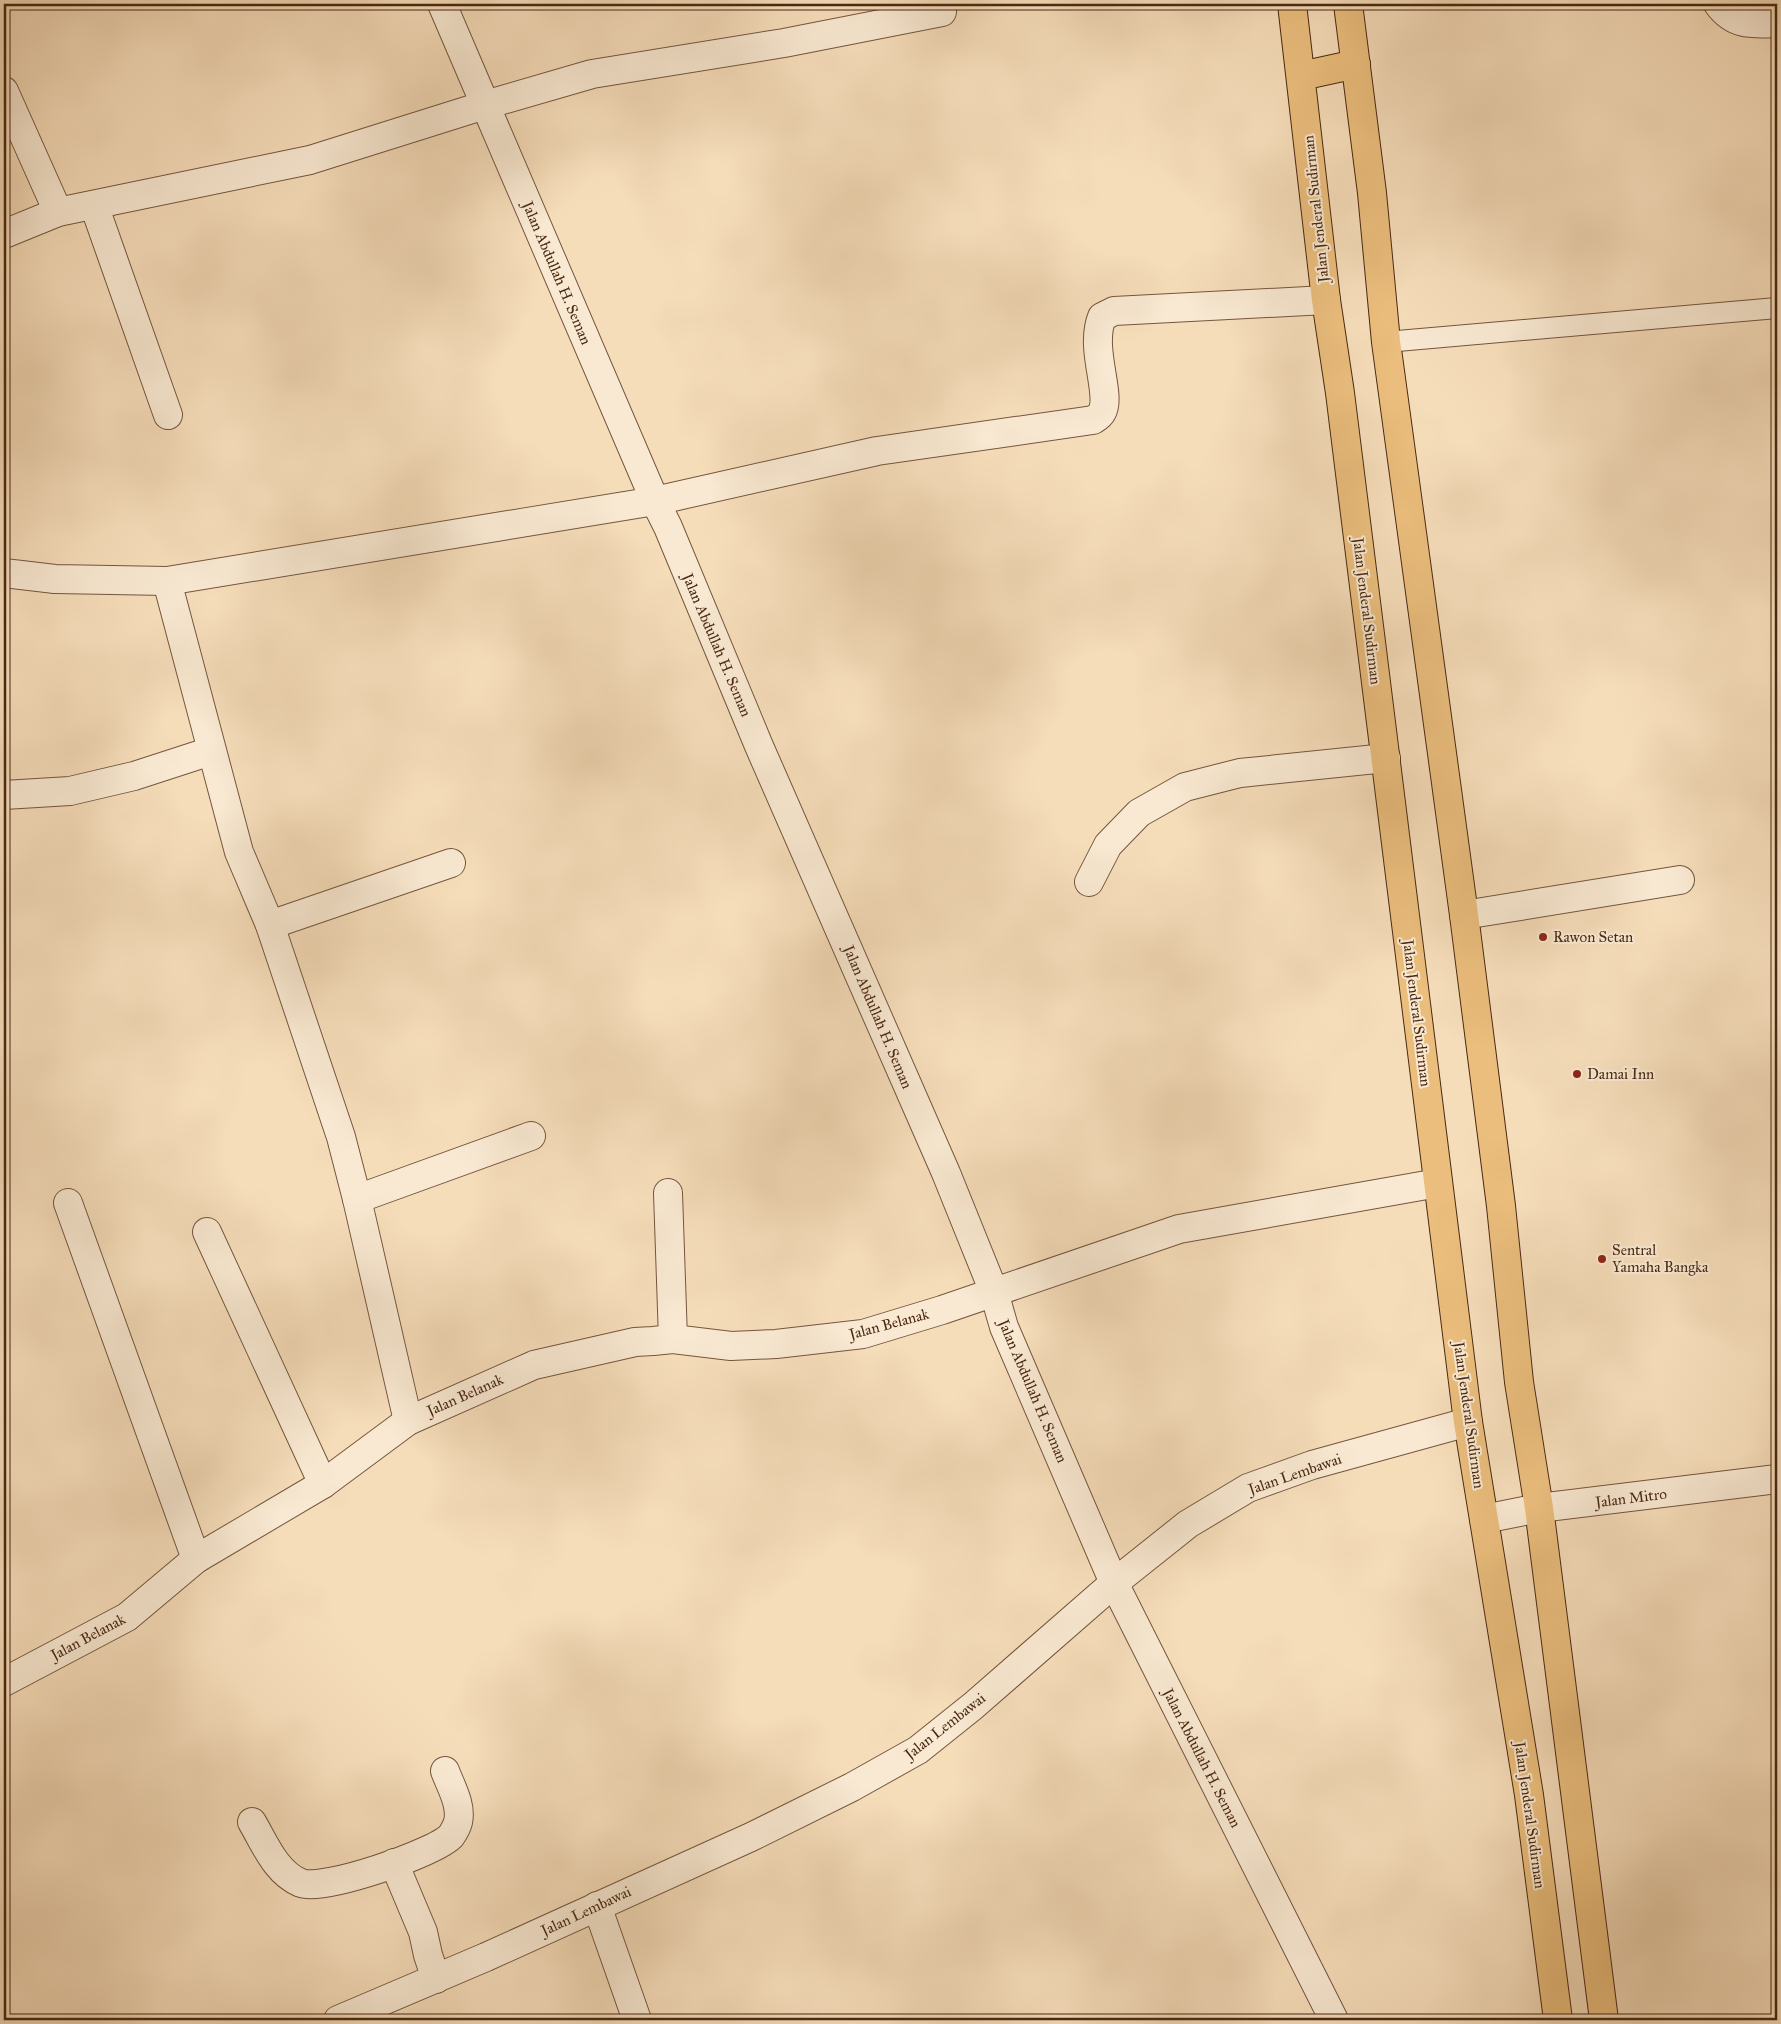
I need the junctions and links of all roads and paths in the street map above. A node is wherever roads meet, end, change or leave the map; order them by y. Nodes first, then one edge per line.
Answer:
1 (442, 4) edge
2 (1292, 4) edge
3 (1348, 4) edge
4 (1718, 4) edge
5 (942, 12) dead end
6 (1777, 23) edge
7 (1356, 64) junction
8 (1301, 76) junction
9 (4, 91) edge
10 (485, 105) junction
11 (94, 205) junction
12 (58, 212) junction
13 (4, 234) edge
14 (1326, 300) junction
15 (1777, 308) edge
16 (1386, 342) junction
17 (168, 415) dead end
18 (655, 502) junction
19 (4, 573) edge
20 (166, 581) junction
21 (211, 751) junction
22 (1386, 758) junction
23 (4, 795) edge
24 (451, 863) dead end
25 (1680, 880) dead end
26 (1089, 882) dead end
27 (1464, 915) junction
28 (270, 926) junction
29 (531, 1136) dead end
30 (1438, 1183) junction
31 (668, 1193) dead end
32 (357, 1199) junction
33 (68, 1203) dead end
34 (207, 1232) dead end
35 (994, 1292) junction
36 (673, 1339) junction
37 (408, 1421) junction
38 (1468, 1422) junction
39 (1777, 1479) edge
40 (323, 1484) junction
41 (1539, 1508) junction
42 (1484, 1519) junction
43 (196, 1558) junction
44 (1114, 1583) junction
45 (4, 1682) edge
46 (445, 1772) dead end
47 (252, 1822) dead end
48 (394, 1863) junction
49 (597, 1906) junction
50 (436, 1979) junction
51 (338, 2020) edge
52 (637, 2020) edge
53 (1334, 2020) edge
54 (1558, 2020) edge
55 (1604, 2020) edge

1 - 10 street, Jalan Abdullah H. Seman
2 - 8 highway, Jalan Jenderal Sudirman
3 - 7 highway
4 - 6 street
5 - 10 street
7 - 8 highway
7 - 16 highway
8 - 14 highway, Jalan Jenderal Sudirman
9 - 12 street
10 - 11 street
10 - 18 street, Jalan Abdullah H. Seman
11 - 12 street
11 - 17 street
12 - 13 street
14 - 18 street
14 - 22 highway, Jalan Jenderal Sudirman
15 - 16 lane
16 - 27 highway
18 - 20 street
18 - 35 street, Jalan Abdullah H. Seman
19 - 20 street
20 - 21 street
21 - 23 street
21 - 28 street
22 - 26 street
22 - 30 highway, Jalan Jenderal Sudirman
24 - 28 street
25 - 27 street
27 - 41 highway
28 - 32 street
29 - 32 street
30 - 35 street, Jalan Belanak
30 - 38 highway, Jalan Jenderal Sudirman
31 - 36 street
32 - 37 street
33 - 43 street
34 - 40 street
35 - 36 street, Jalan Belanak
35 - 44 street, Jalan Abdullah H. Seman
36 - 37 street, Jalan Belanak
37 - 40 street, Jalan Belanak
38 - 42 highway, Jalan Jenderal Sudirman
38 - 44 street, Jalan Lembawai
39 - 41 street, Jalan Mitro
40 - 43 street, Jalan Belanak
41 - 42 street, Jalan Mitro
41 - 55 highway
42 - 54 highway, Jalan Jenderal Sudirman
43 - 45 street, Jalan Belanak
44 - 49 street, Jalan Lembawai
44 - 53 street, Jalan Abdullah H. Seman
46 - 48 street
47 - 48 street
48 - 50 street
49 - 50 street, Jalan Lembawai
49 - 52 street
50 - 51 street, Jalan Lembawai

